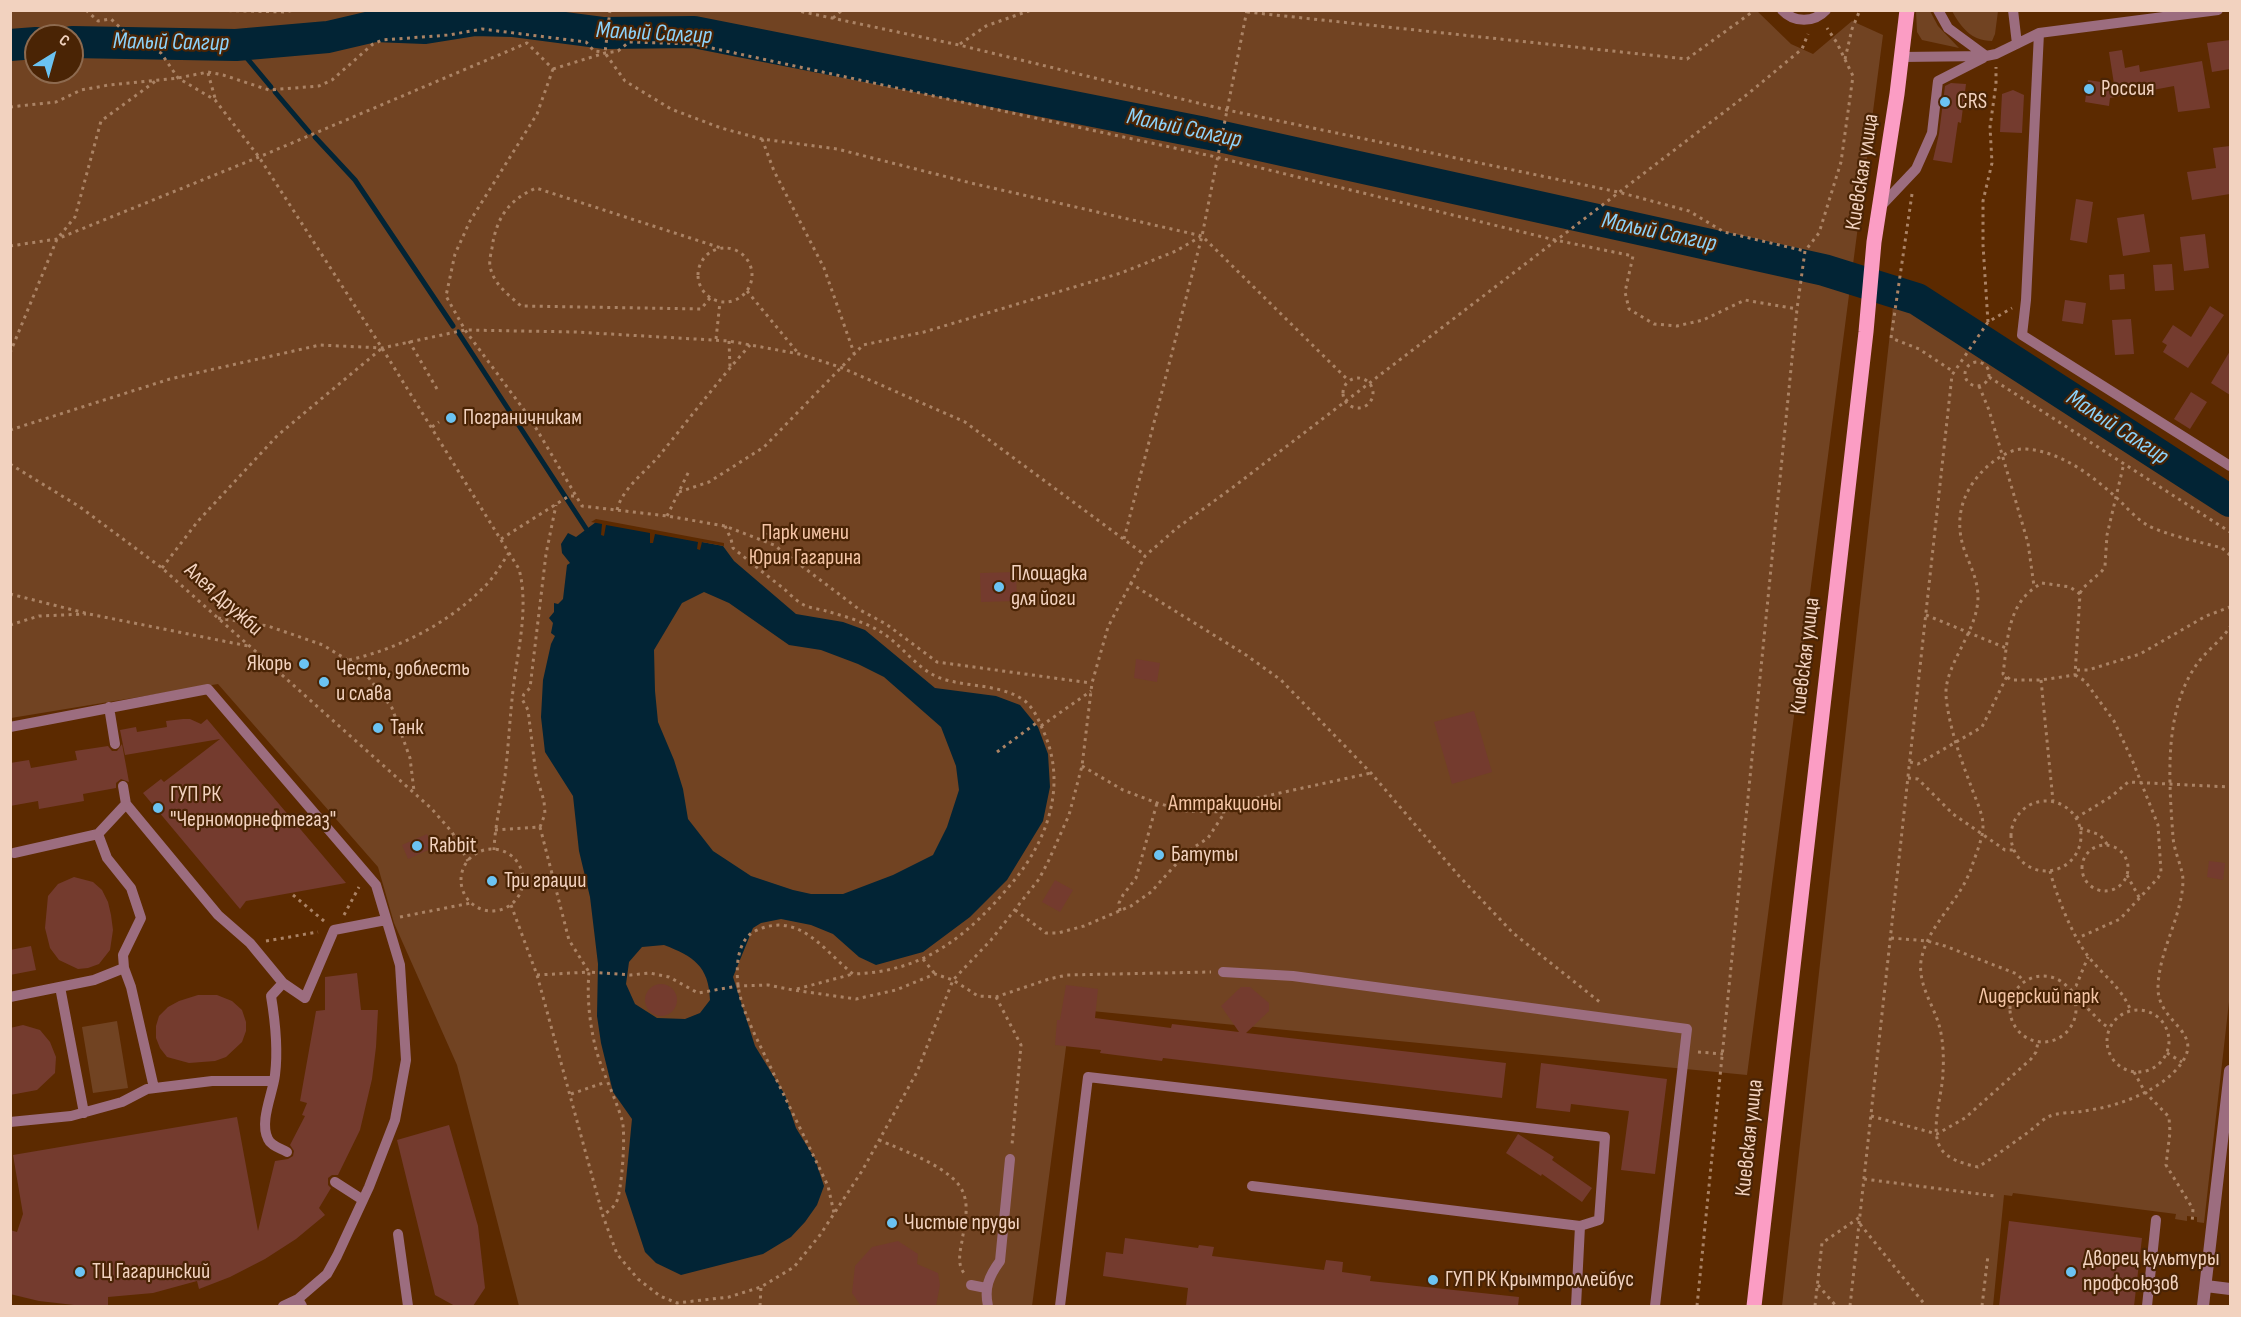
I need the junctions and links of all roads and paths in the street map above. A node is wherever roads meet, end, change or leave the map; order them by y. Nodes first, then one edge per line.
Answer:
1 (86, 10) edge
2 (206, 10) edge
3 (293, 10) edge
4 (610, 10) edge
5 (794, 10) edge
6 (842, 10) edge
7 (1031, 10) edge
8 (1755, 10) edge
9 (1782, 10) edge
10 (1826, 10) edge
11 (1860, 10) edge
12 (1907, 10) edge
13 (1938, 10) edge
14 (2013, 10) edge
15 (2218, 10) edge
16 (1247, 11) edge
17 (833, 18) junction
18 (2039, 33) junction
19 (528, 34) junction
20 (1833, 37) dead end
21 (527, 43) junction
22 (2017, 44) junction
23 (959, 45) junction
24 (1802, 49) dead end
25 (605, 53) junction
26 (1991, 55) junction
27 (1902, 57) junction
28 (1845, 61) junction
29 (553, 69) junction
30 (208, 72) junction
31 (178, 78) junction
32 (158, 79) junction
33 (215, 100) junction
34 (10, 107) edge
35 (1227, 110) junction
36 (762, 139) junction
37 (1217, 155) junction
38 (259, 157) junction
39 (1916, 169) junction
40 (1618, 192) junction
41 (1880, 207) junction
42 (1202, 236) junction
43 (57, 239) junction
44 (1555, 240) junction
45 (10, 246) edge
46 (721, 248) junction
47 (1805, 251) junction
48 (747, 291) junction
49 (711, 298) junction
50 (2026, 300) junction
51 (720, 302) junction
52 (1797, 309) junction
53 (1988, 322) junction
54 (465, 330) junction
55 (716, 339) junction
56 (409, 341) junction
57 (729, 341) junction
58 (750, 345) junction
59 (382, 348) junction
60 (10, 353) edge
61 (854, 353) junction
62 (799, 354) junction
63 (1961, 362) junction
64 (730, 367) junction
65 (840, 367) junction
66 (1968, 367) junction
67 (1954, 372) junction
68 (1989, 377) junction
69 (1349, 381) junction
70 (1369, 383) junction
71 (1979, 386) junction
72 (438, 389) dead end
73 (1346, 401) junction
74 (439, 422) dead end
75 (432, 427) junction
76 (10, 430) edge
77 (2002, 454) junction
78 (2124, 463) junction
79 (10, 464) edge
80 (2230, 466) edge
81 (690, 469) dead end
82 (679, 492) junction
83 (576, 496) junction
84 (2116, 498) junction
85 (556, 505) junction
86 (617, 510) junction
87 (667, 516) junction
88 (725, 526) junction
89 (2230, 532) edge
90 (767, 533) dead end
91 (501, 539) junction
92 (1124, 539) junction
93 (765, 542) junction
94 (509, 553) junction
95 (2230, 555) edge
96 (1145, 556) junction
97 (162, 568) junction
98 (1130, 583) junction
99 (2035, 587) junction
100 (10, 594) edge
101 (2080, 594) junction
102 (2230, 607) edge
103 (89, 614) junction
104 (1926, 615) junction
105 (217, 618) junction
106 (10, 625) edge
107 (2230, 627) edge
108 (1969, 633) junction
109 (249, 646) junction
110 (2006, 648) junction
111 (349, 660) junction
112 (2077, 670) junction
113 (2075, 675) junction
114 (2007, 676) junction
115 (2041, 680) junction
116 (1092, 683) junction
117 (1091, 691) junction
118 (109, 707) junction
119 (1039, 721) junction
120 (1041, 726) junction
121 (10, 727) edge
122 (1955, 743) junction
123 (115, 744) dead end
124 (997, 752) dead end
125 (1910, 762) junction
126 (1082, 766) junction
127 (1371, 772) junction
128 (1908, 778) junction
129 (2141, 782) junction
130 (2169, 783) junction
131 (123, 786) dead end
132 (2230, 787) edge
133 (414, 793) junction
134 (2053, 801) junction
135 (1157, 803) junction
136 (126, 804) junction
137 (1225, 812) junction
138 (2076, 818) junction
139 (540, 827) junction
140 (2080, 828) junction
141 (495, 830) junction
142 (98, 834) junction
143 (1982, 834) junction
144 (2108, 844) junction
145 (494, 850) junction
146 (2013, 850) junction
147 (14, 853) dead end
148 (2077, 853) junction
149 (2084, 857) junction
150 (468, 861) junction
151 (2050, 871) junction
152 (2127, 874) junction
153 (293, 895) dead end
154 (2140, 899) junction
155 (471, 903) junction
156 (511, 905) junction
157 (1015, 910) junction
158 (1120, 911) junction
159 (386, 920) junction
160 (334, 930) junction
161 (1891, 938) junction
162 (2078, 938) junction
163 (1927, 941) junction
164 (250, 944) junction
165 (2088, 957) junction
166 (923, 959) junction
167 (124, 968) junction
168 (591, 972) junction
169 (1223, 972) joint
170 (852, 974) junction
171 (934, 974) junction
172 (537, 975) junction
173 (953, 980) junction
174 (2024, 981) junction
175 (283, 983) junction
176 (738, 986) junction
177 (60, 987) junction
178 (793, 990) junction
179 (2070, 991) junction
180 (10, 997) edge
181 (996, 997) junction
182 (2075, 1001) junction
183 (2131, 1011) junction
184 (2170, 1019) junction
185 (1623, 1021) junction
186 (2163, 1024) junction
187 (2110, 1028) junction
188 (2038, 1042) junction
189 (1684, 1052) junction
190 (2167, 1053) junction
191 (1723, 1054) junction
192 (2182, 1062) junction
193 (2230, 1071) edge
194 (2134, 1072) junction
195 (273, 1081) junction
196 (606, 1082) junction
197 (154, 1088) junction
198 (2145, 1092) junction
199 (570, 1094) junction
200 (84, 1113) junction
201 (1871, 1116) junction
202 (10, 1122) edge
203 (1937, 1134) junction
204 (879, 1140) junction
205 (287, 1152) dead end
206 (1010, 1159) joint
207 (1864, 1179) junction
208 (335, 1182) dead end
209 (1252, 1186) dead end
210 (1995, 1196) dead end
211 (363, 1200) junction
212 (834, 1213) junction
213 (603, 1216) junction
214 (1860, 1217) junction
215 (2156, 1220) dead end
216 (1859, 1224) junction
217 (2192, 1224) dead end
218 (1580, 1226) junction
219 (398, 1234) dead end
220 (1988, 1255) dead end
221 (1817, 1284) junction
222 (971, 1285) joint
223 (2206, 1286) junction
224 (761, 1287) junction
225 (986, 1288) junction
226 (2230, 1289) edge
227 (300, 1303) edge
228 (677, 1305) edge
229 (283, 1306) edge
230 (408, 1306) edge
231 (760, 1306) edge
232 (988, 1306) edge
233 (1060, 1306) edge
234 (1576, 1306) edge
235 (1655, 1306) edge
236 (1697, 1306) edge
237 (1754, 1306) edge
238 (1815, 1306) edge
239 (1836, 1306) edge
240 (1850, 1306) edge
241 (1926, 1306) edge
242 (1983, 1306) edge
243 (2147, 1306) edge
244 (2204, 1306) edge

1 - 31 path
2 - 3 path
4 - 25 path
5 - 17 path
6 - 17 path
7 - 23 path
8 - 16 path
9 - 10 lane
11 - 28 path
12 - 27 main road, Киевская улица
13 - 26 lane
14 - 22 lane
15 - 18 lane
16 - 35 path
17 - 23 path
18 - 22 lane
18 - 50 lane
19 - 21 path
19 - 25 path
19 - 30 path
20 - 28 path
21 - 29 path
21 - 38 path
22 - 26 lane
23 - 35 path
24 - 40 path
25 - 29 path
25 - 36 path
25 - 37 path
26 - 27 lane
26 - 39 lane
26 - 53 path
27 - 41 main road, Киевская улица
28 - 47 path
29 - 54 path
30 - 31 path
30 - 33 path
31 - 32 path
31 - 33 path
32 - 34 path
32 - 43 path
33 - 38 path
35 - 37 path
35 - 40 path
36 - 42 path
36 - 61 path
37 - 42 path
37 - 44 path
38 - 43 path
38 - 59 path
39 - 41 lane
39 - 67 path
40 - 44 path
40 - 47 path
41 - 237 main road, Киевская улица
42 - 61 path
42 - 69 path
42 - 92 path
43 - 45 path
43 - 60 path
44 - 52 path
44 - 70 path
46 - 48 path
46 - 49 path
46 - 49 path
47 - 52 path
48 - 51 path
48 - 62 path
49 - 51 path
50 - 53 path
50 - 80 lane
51 - 55 path
52 - 191 path
53 - 63 path
54 - 55 path
54 - 56 path
54 - 83 path
55 - 57 path
56 - 59 path
56 - 72 path
57 - 58 path
57 - 64 path
58 - 62 path
58 - 64 path
59 - 75 path
59 - 76 path
59 - 97 path
61 - 65 path
62 - 65 path
63 - 66 path
63 - 67 path
64 - 86 path
65 - 82 path
65 - 92 path
66 - 68 path
66 - 71 path
67 - 104 path
68 - 71 path
68 - 78 path
69 - 70 path
69 - 73 path
70 - 73 path
70 - 73 path
71 - 77 path
73 - 96 path
74 - 75 path
75 - 91 path
77 - 84 path
77 - 99 path
77 - 108 path
78 - 84 path
78 - 89 path
79 - 97 path, Алея Дружби
81 - 82 path
82 - 87 path
83 - 85 path
83 - 86 path
84 - 95 path
84 - 101 path
85 - 91 path
85 - 139 path
86 - 87 path
87 - 88 path
88 - 93 path
88 - 119 path
90 - 93 path
91 - 94 path
92 - 96 path
93 - 116 path
94 - 111 path
94 - 141 path
96 - 98 path
97 - 105 path, Алея Дружби
98 - 116 path
98 - 127 path
99 - 101 path
99 - 110 path
100 - 103 path
101 - 112 path
102 - 112 path
103 - 106 path
103 - 109 path
104 - 108 path
104 - 125 path
105 - 109 path, Алея Дружби
105 - 111 path
107 - 130 path
108 - 110 path
108 - 122 path
109 - 133 path, Алея Дружби
110 - 114 path
111 - 133 path
112 - 113 path
113 - 115 path
113 - 129 path
114 - 115 path
114 - 122 path
115 - 134 path
116 - 117 path
117 - 120 path
117 - 126 path
118 - 121 lane
118 - 123 lane
118 - 159 lane
119 - 120 path
119 - 124 path
120 - 166 path
122 - 125 path
122 - 143 path
125 - 128 path
126 - 135 path
126 - 157 path
127 - 137 path
127 - 185 path
128 - 143 path
128 - 161 path
129 - 130 path
129 - 138 path
129 - 154 path
130 - 132 path
130 - 184 path
131 - 136 lane
133 - 150 path, Алея Дружби
134 - 138 path
134 - 146 path
135 - 137 path
135 - 158 path
136 - 142 lane
136 - 164 lane
137 - 158 path
138 - 140 path
139 - 141 path
139 - 168 path
140 - 144 path
140 - 148 path
141 - 145 path
142 - 147 lane
142 - 167 lane
143 - 146 path
143 - 163 path
144 - 149 path
144 - 152 path
145 - 150 path
145 - 156 path
146 - 151 path
148 - 149 path
148 - 151 path
149 - 152 path
150 - 155 path
151 - 162 path
152 - 154 path
153 - 160 path
154 - 162 path
155 - 156 path
155 - 159 path
156 - 172 path
157 - 158 path
157 - 173 path
159 - 160 lane
159 - 211 lane
160 - 164 path
160 - 175 lane
161 - 163 path
161 - 201 path
162 - 165 path
163 - 174 path
163 - 203 path
164 - 175 lane
165 - 179 path
165 - 183 path
166 - 170 path
166 - 171 path
167 - 177 lane
167 - 197 lane
168 - 172 path
168 - 176 path
168 - 196 path
169 - 181 path
169 - 185 lane
170 - 176 path
170 - 178 path
171 - 173 path
171 - 178 path
172 - 199 path
173 - 181 path
173 - 204 path
174 - 179 path
174 - 188 path
175 - 195 lane
176 - 178 path
176 - 212 path
177 - 180 lane
177 - 200 lane
179 - 182 path
181 - 206 path
182 - 187 path
182 - 188 path
183 - 186 path
183 - 187 path
184 - 186 path
184 - 192 path
185 - 189 lane
186 - 190 path
187 - 194 path
188 - 203 path
189 - 191 path
189 - 235 lane
190 - 192 path
190 - 194 path
191 - 236 path
192 - 198 path
193 - 223 street
194 - 198 path
195 - 197 lane
195 - 205 lane
196 - 199 path
196 - 213 path
197 - 200 lane
198 - 203 path
198 - 217 path
199 - 213 path
200 - 202 lane
201 - 203 path
201 - 207 path
204 - 212 path
204 - 222 path
206 - 225 lane
207 - 210 path
207 - 214 path
208 - 211 lane
209 - 218 lane
211 - 227 lane
212 - 224 path
213 - 228 path
214 - 216 path
214 - 221 path
215 - 243 lane
216 - 240 path
216 - 241 path
218 - 233 lane
218 - 234 lane
219 - 230 lane
220 - 242 path
221 - 238 path
221 - 239 path
222 - 225 lane
223 - 226 street
223 - 244 street
224 - 228 path
224 - 231 path
225 - 232 lane
227 - 229 lane

